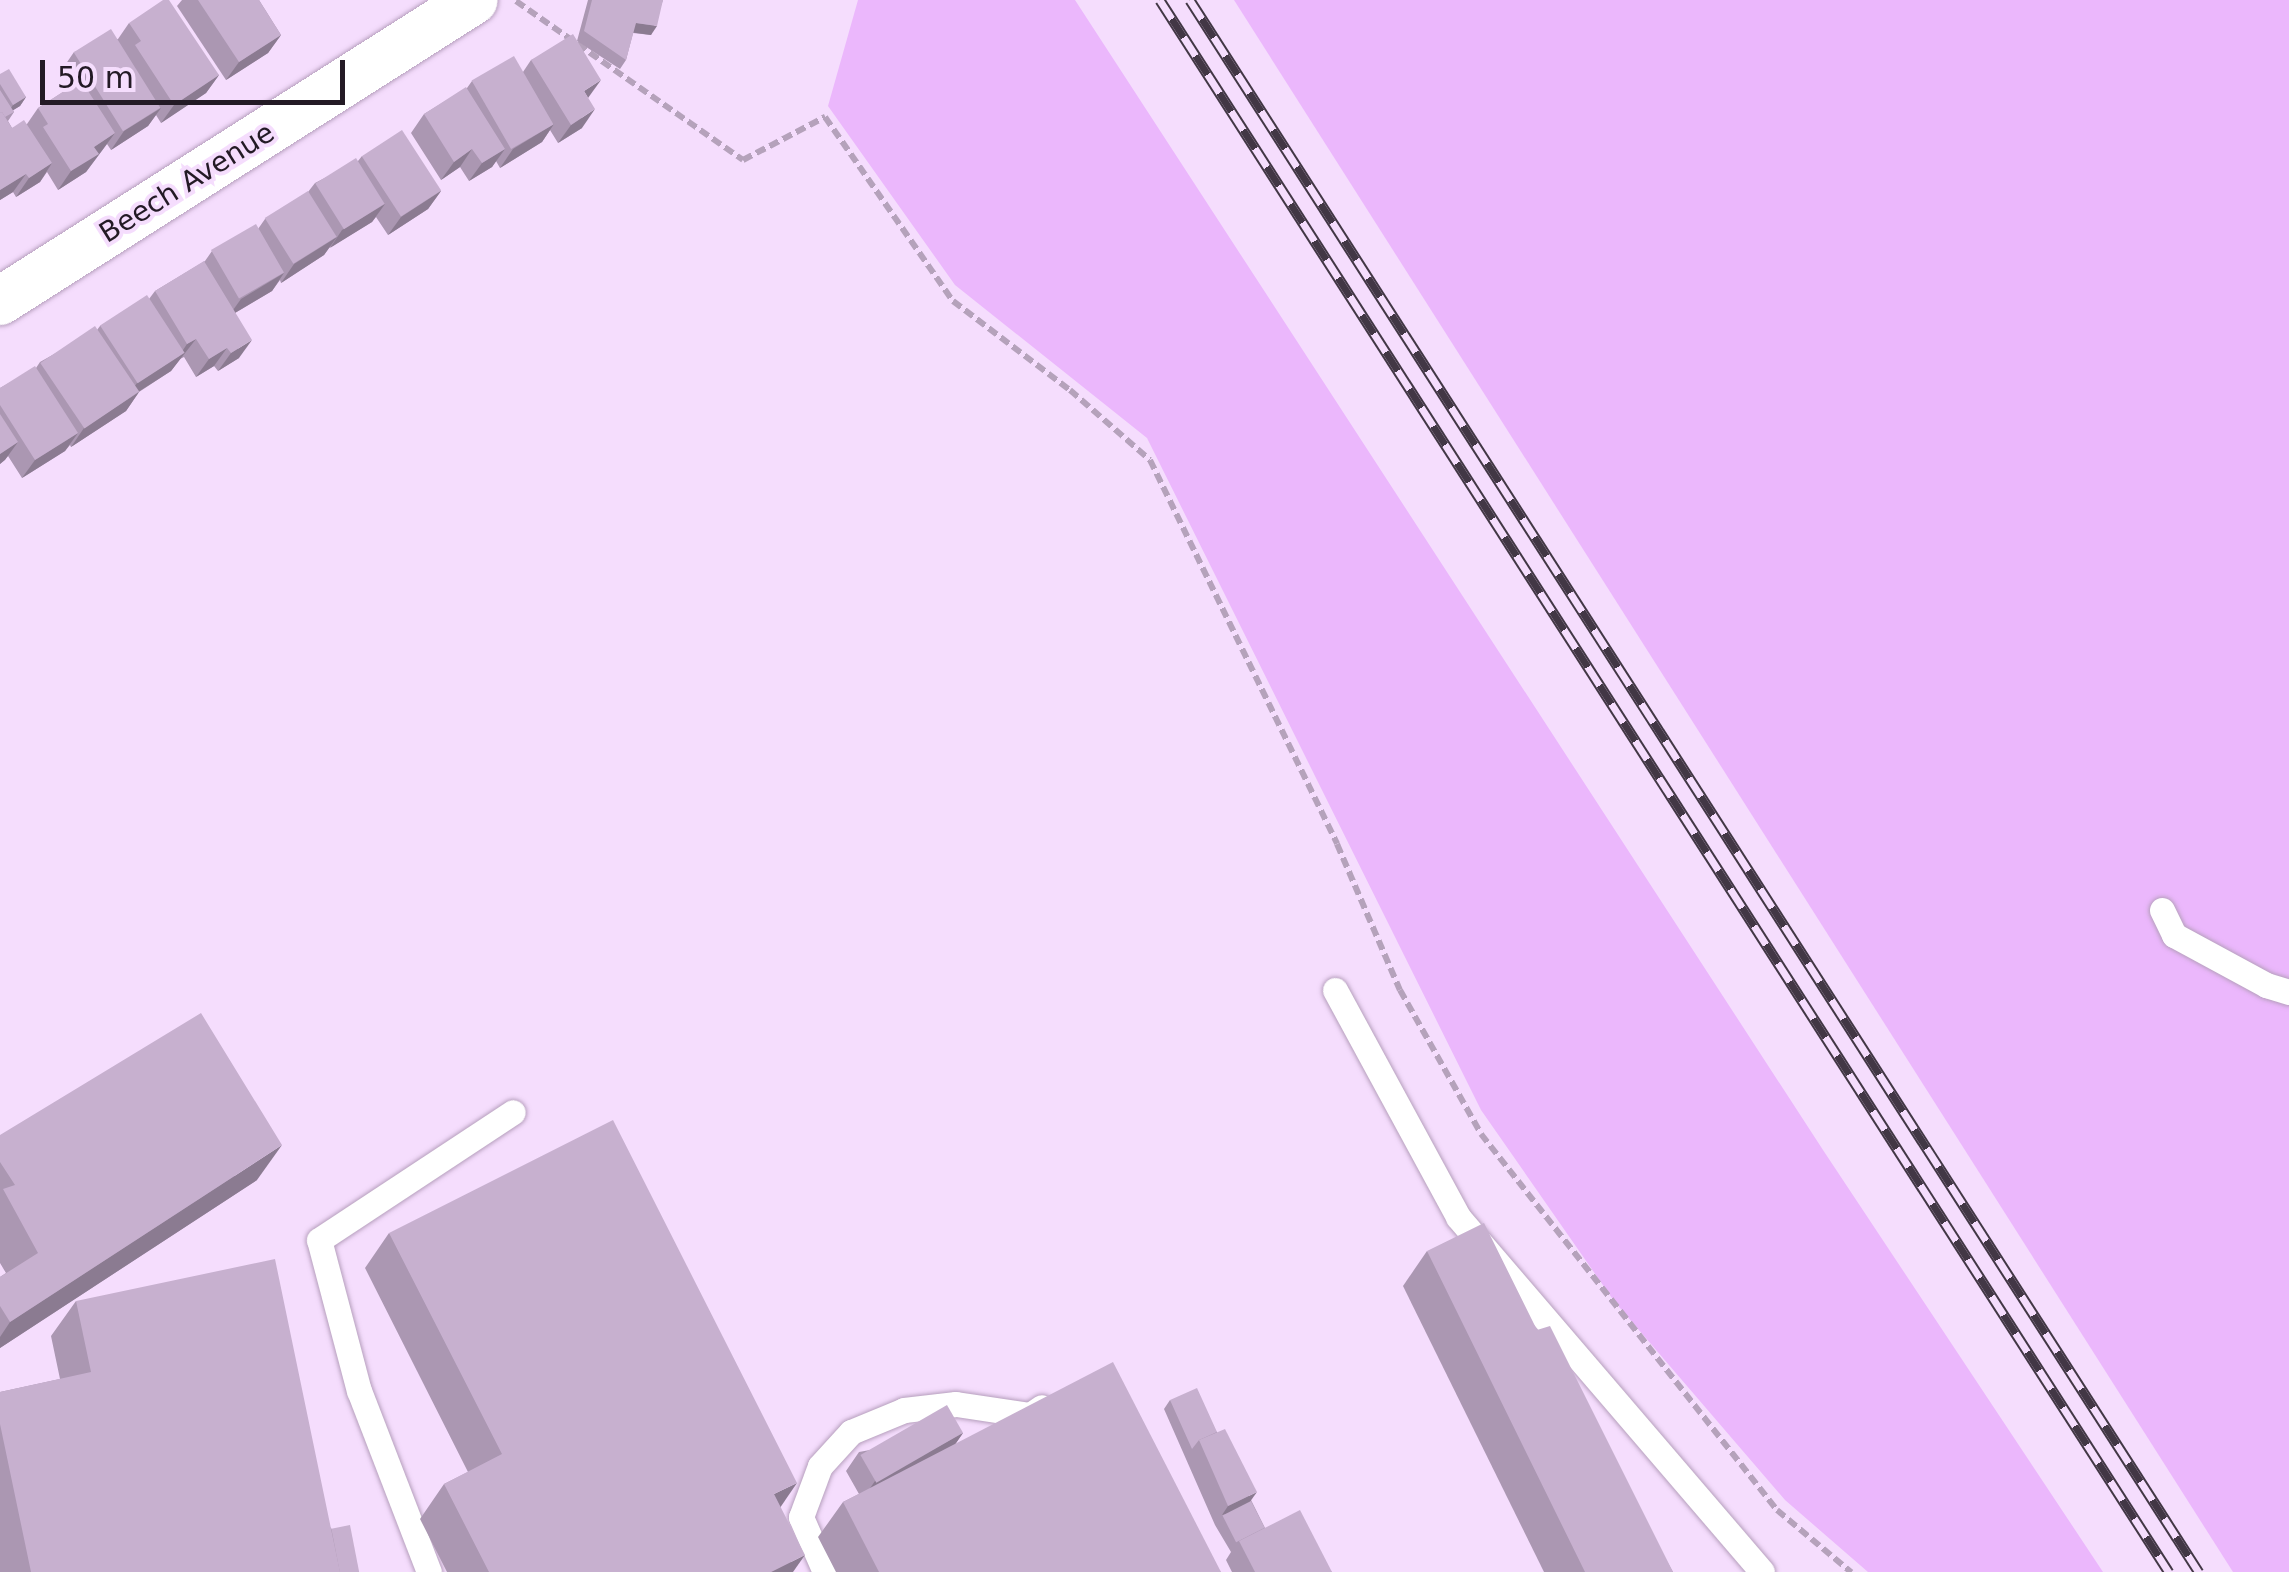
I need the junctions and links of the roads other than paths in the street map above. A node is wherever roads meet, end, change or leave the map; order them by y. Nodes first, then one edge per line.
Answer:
1 (474, 0) edge
2 (0, 302) edge
3 (2162, 910) dead end
4 (1335, 990) dead end
5 (2289, 992) edge
6 (512, 1112) dead end
7 (1057, 1398) edge
8 (428, 1572) edge
9 (825, 1572) edge
10 (1762, 1572) edge

1 - 2 street, Beech Avenue
3 - 5 lane
4 - 10 lane
6 - 8 lane
7 - 9 lane

